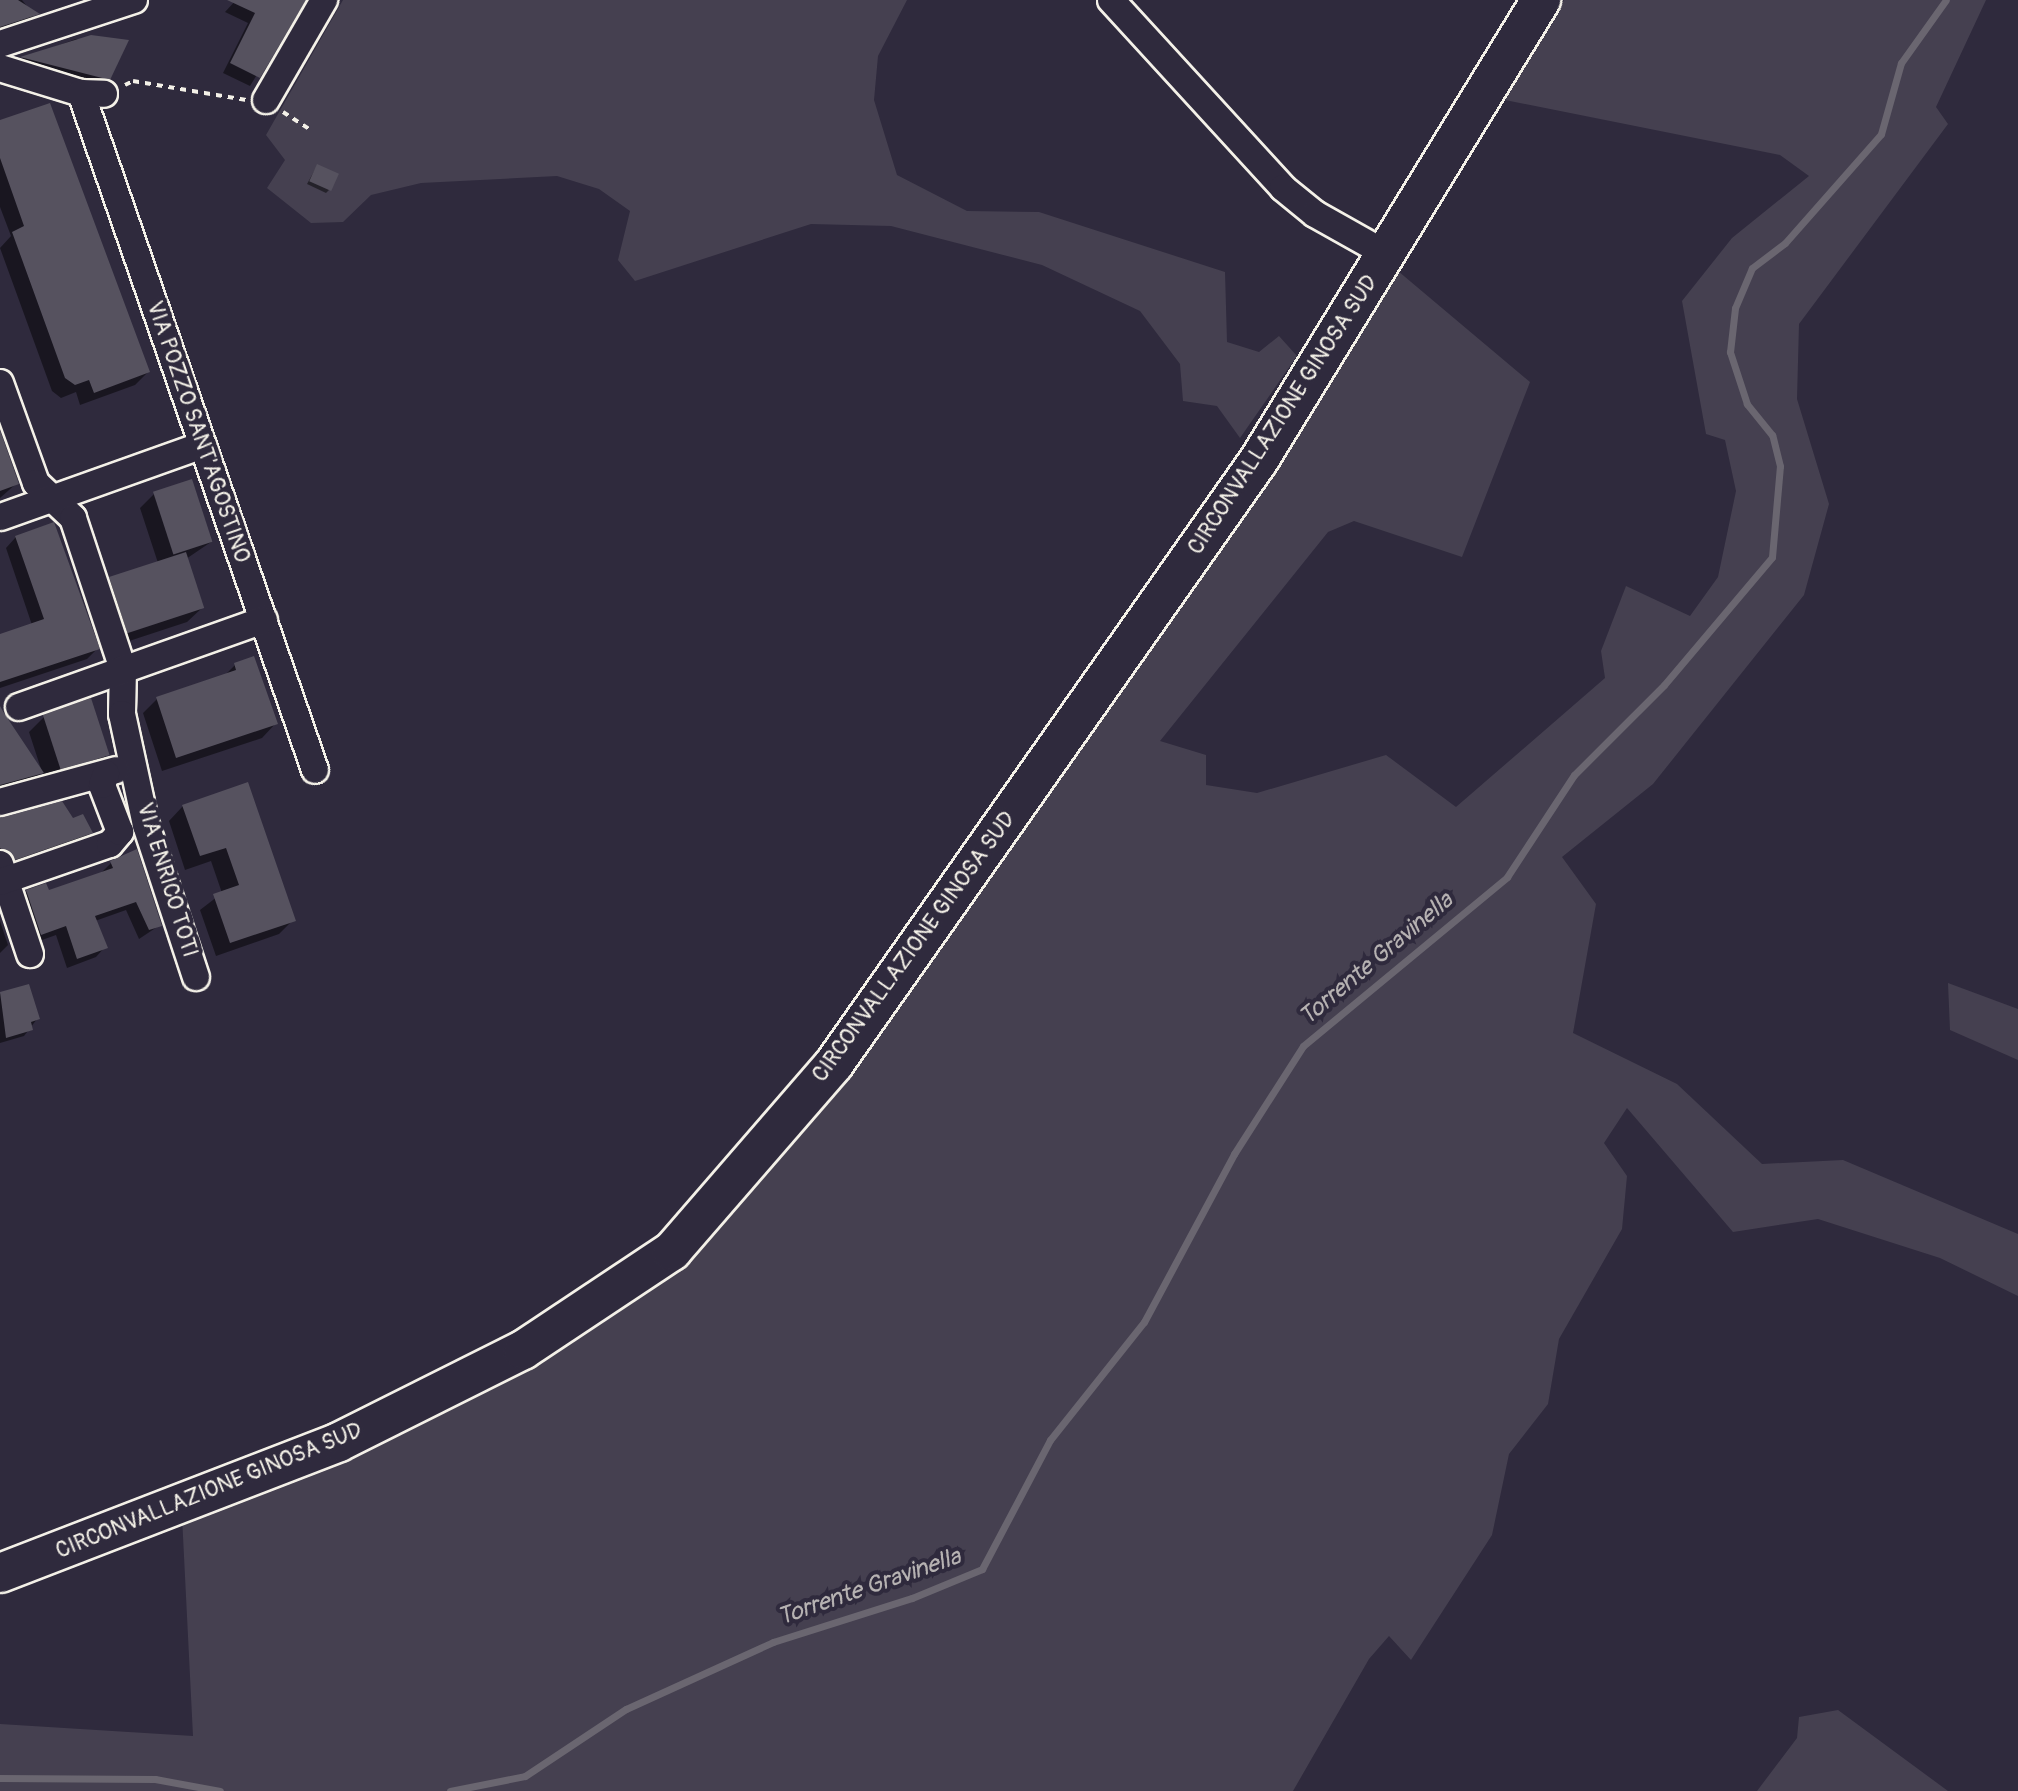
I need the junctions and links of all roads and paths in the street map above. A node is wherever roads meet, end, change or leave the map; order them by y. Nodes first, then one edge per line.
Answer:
1 (134, 0) edge
2 (324, 0) edge
3 (1111, 0) edge
4 (1541, 0) edge
5 (0, 44) edge
6 (0, 68) edge
7 (93, 94) junction
8 (266, 100) junction
9 (309, 129) dead end
10 (1388, 255) junction
11 (0, 383) edge
12 (203, 445) junction
13 (56, 498) junction
14 (1, 517) edge
15 (264, 620) junction
16 (123, 669) junction
17 (19, 707) dead end
18 (135, 762) junction
19 (315, 770) dead end
20 (106, 774) junction
21 (0, 802) edge
22 (2, 875) edge
23 (30, 954) dead end
24 (196, 977) dead end
25 (0, 1573) edge

1 - 5 street
2 - 8 street
3 - 10 street
4 - 10 main road, CIRCONVALLAZIONE GINOSA SUD
6 - 7 street
7 - 8 path
7 - 12 street, VIA POZZO SANT'AGOSTINO
8 - 9 path
10 - 25 main road, CIRCONVALLAZIONE GINOSA SUD
11 - 13 street, VIA ENRICO TOTI
12 - 13 street
12 - 15 street, VIA POZZO SANT'AGOSTINO
13 - 14 street
13 - 16 street, VIA ENRICO TOTI
15 - 16 street
15 - 19 street, VIA POZZO SANT'AGOSTINO
16 - 17 street
16 - 18 street, VIA ENRICO TOTI
18 - 20 street
18 - 24 street, VIA ENRICO TOTI
20 - 21 street
20 - 22 street
22 - 23 street

